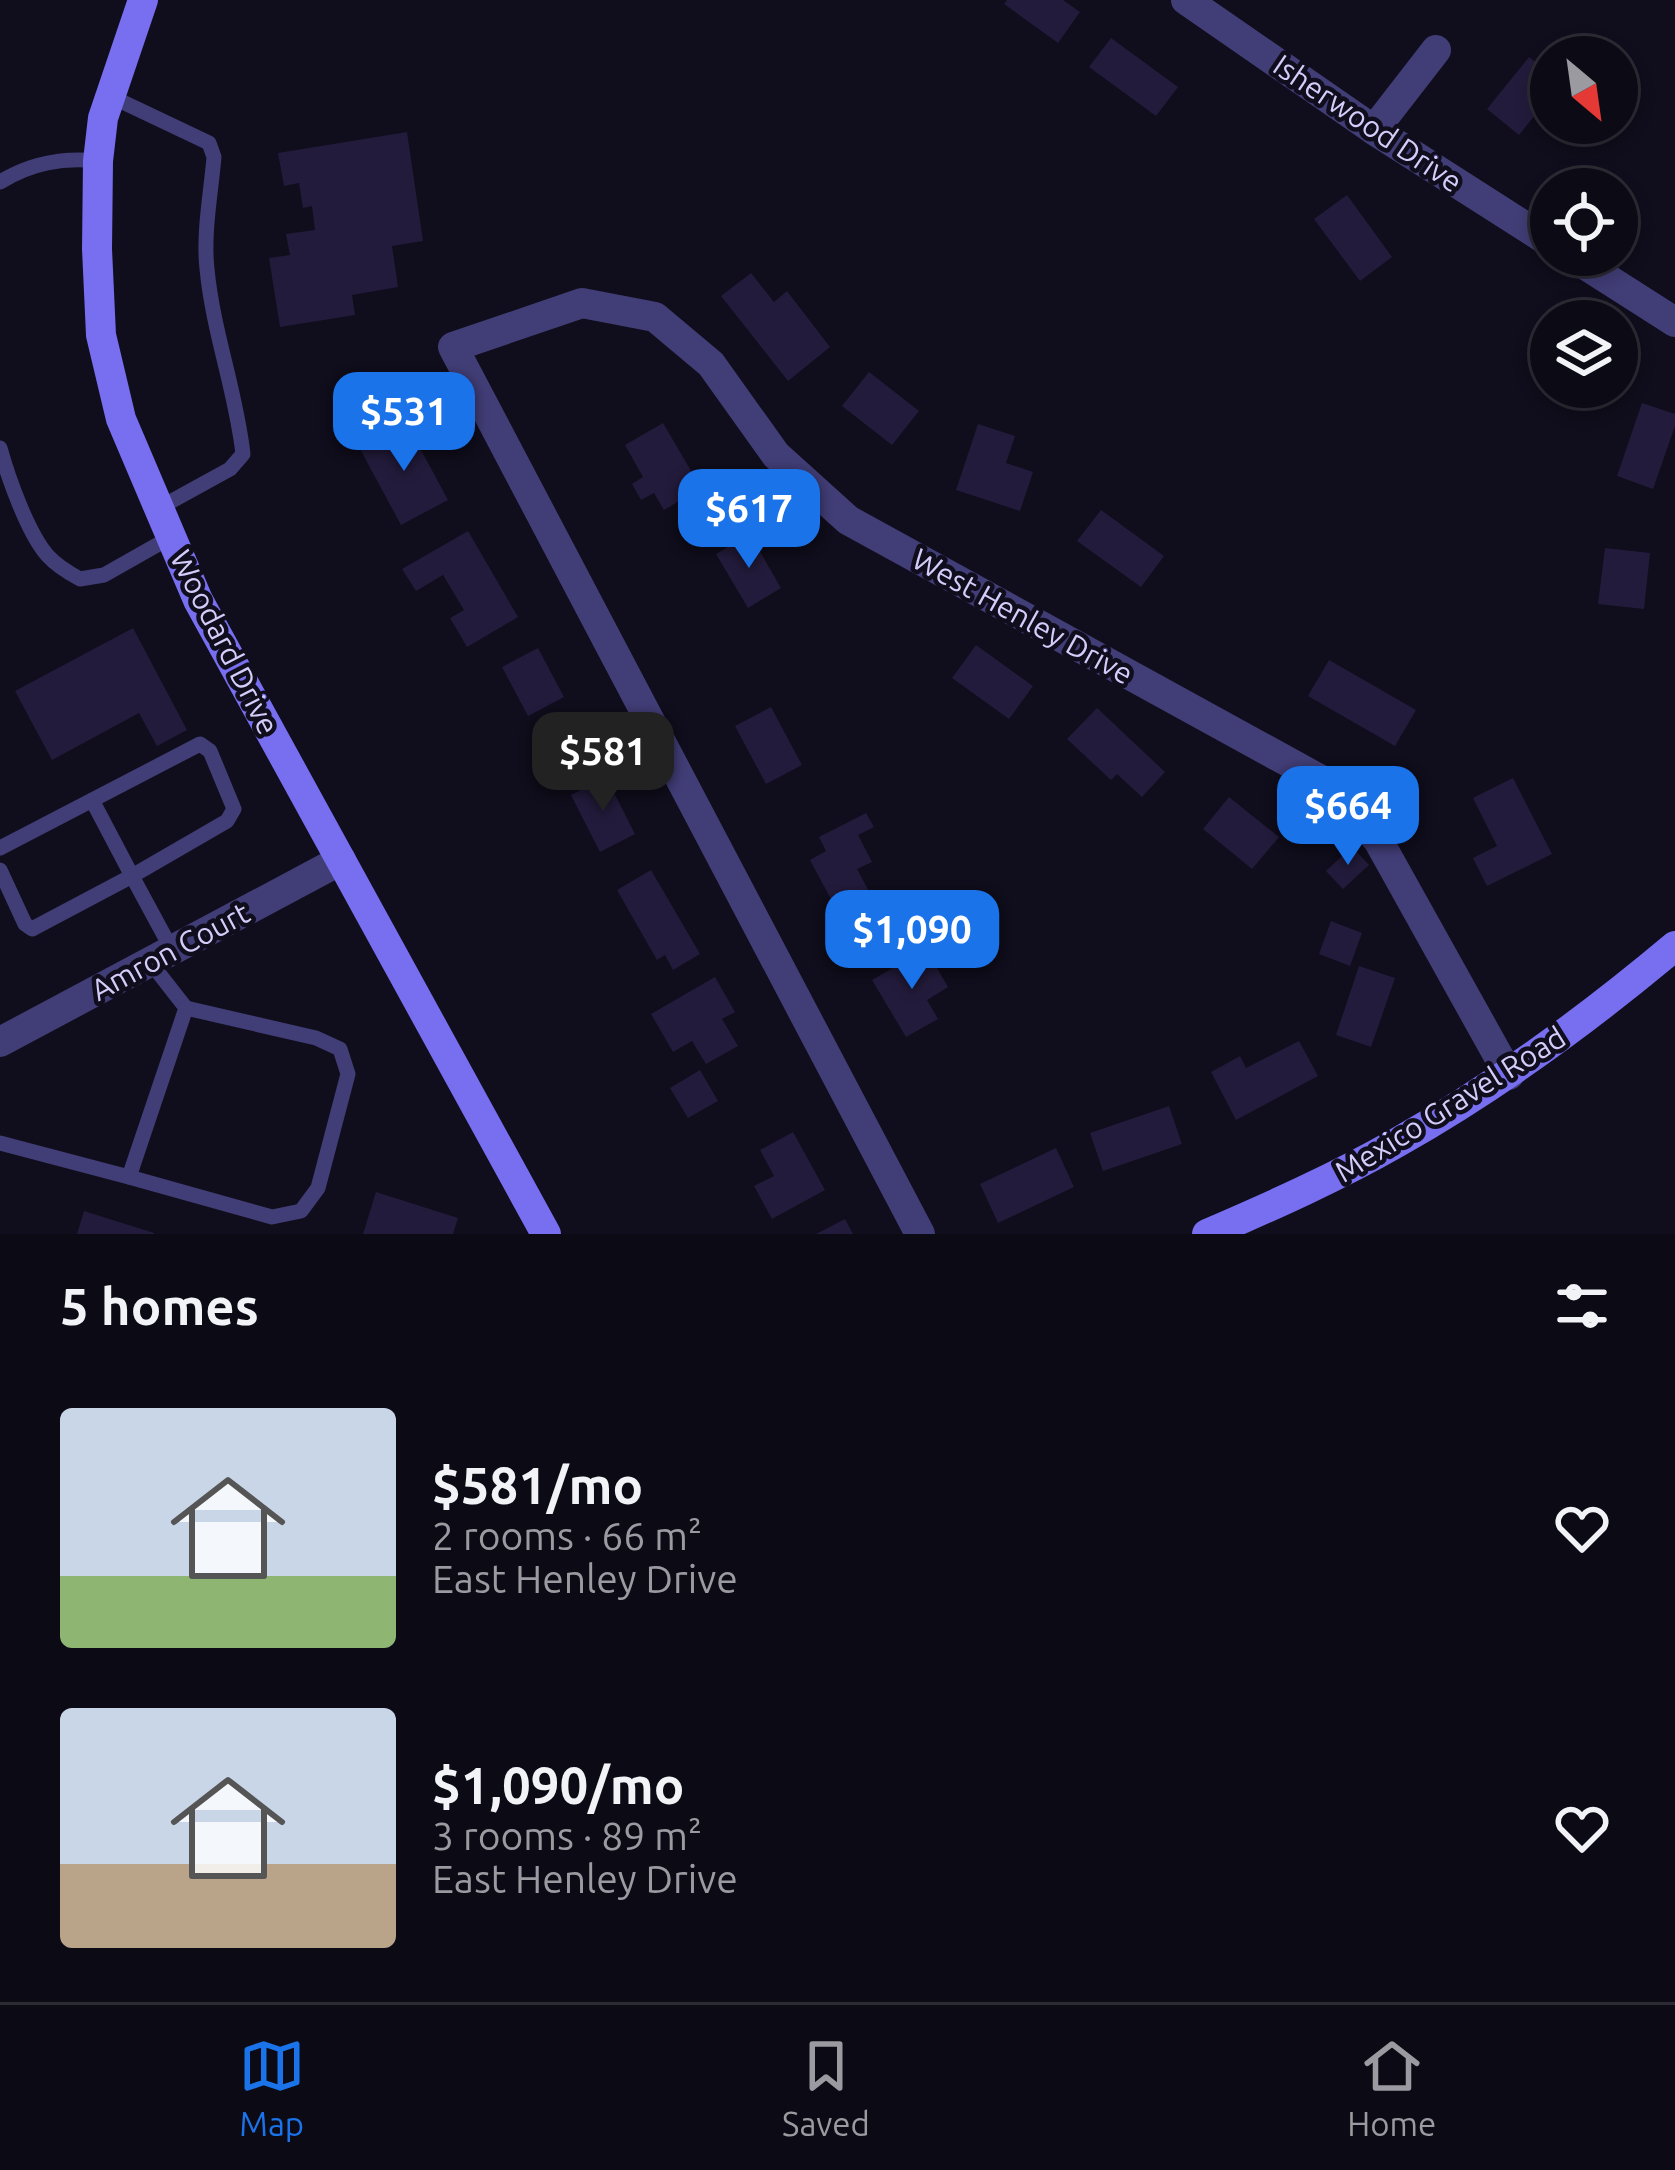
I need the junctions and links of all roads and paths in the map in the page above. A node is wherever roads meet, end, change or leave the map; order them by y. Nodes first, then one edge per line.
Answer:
1 (143, 0) edge
2 (1186, 0) edge
3 (1436, 50) dead end
4 (110, 96) junction
5 (1374, 130) junction
6 (98, 160) junction
7 (0, 182) edge
8 (1530, 230) edge
9 (1603, 276) edge
10 (1675, 322) edge
11 (0, 448) edge
12 (159, 508) junction
13 (171, 537) junction
14 (92, 800) junction
15 (0, 848) edge
16 (341, 860) junction
17 (0, 870) edge
18 (132, 876) junction
19 (1675, 946) edge
20 (161, 956) junction
21 (186, 1008) junction
22 (0, 1042) edge
23 (1508, 1075) junction
24 (0, 1143) edge
25 (130, 1177) junction
26 (546, 1234) edge
27 (920, 1234) edge
28 (1208, 1234) edge

1 - 4 street, Woodard Drive
2 - 5 street, Isherwood Drive
3 - 5 street
4 - 6 street, Woodard Drive
4 - 12 lane
5 - 8 street, Isherwood Drive
6 - 7 lane
6 - 12 street, Woodard Drive
9 - 10 street
11 - 13 lane
12 - 13 street, Woodard Drive
13 - 16 street, Woodard Drive
14 - 15 lane
14 - 18 lane
14 - 18 lane
16 - 20 street, Amron Court
16 - 26 street, Woodard Drive
17 - 18 lane
18 - 20 lane
19 - 23 street, Mexico Gravel Road
20 - 21 lane
20 - 22 street, Amron Court
21 - 25 lane
21 - 25 lane
23 - 27 street, West Henley Drive
23 - 28 street, Mexico Gravel Road
24 - 25 lane

